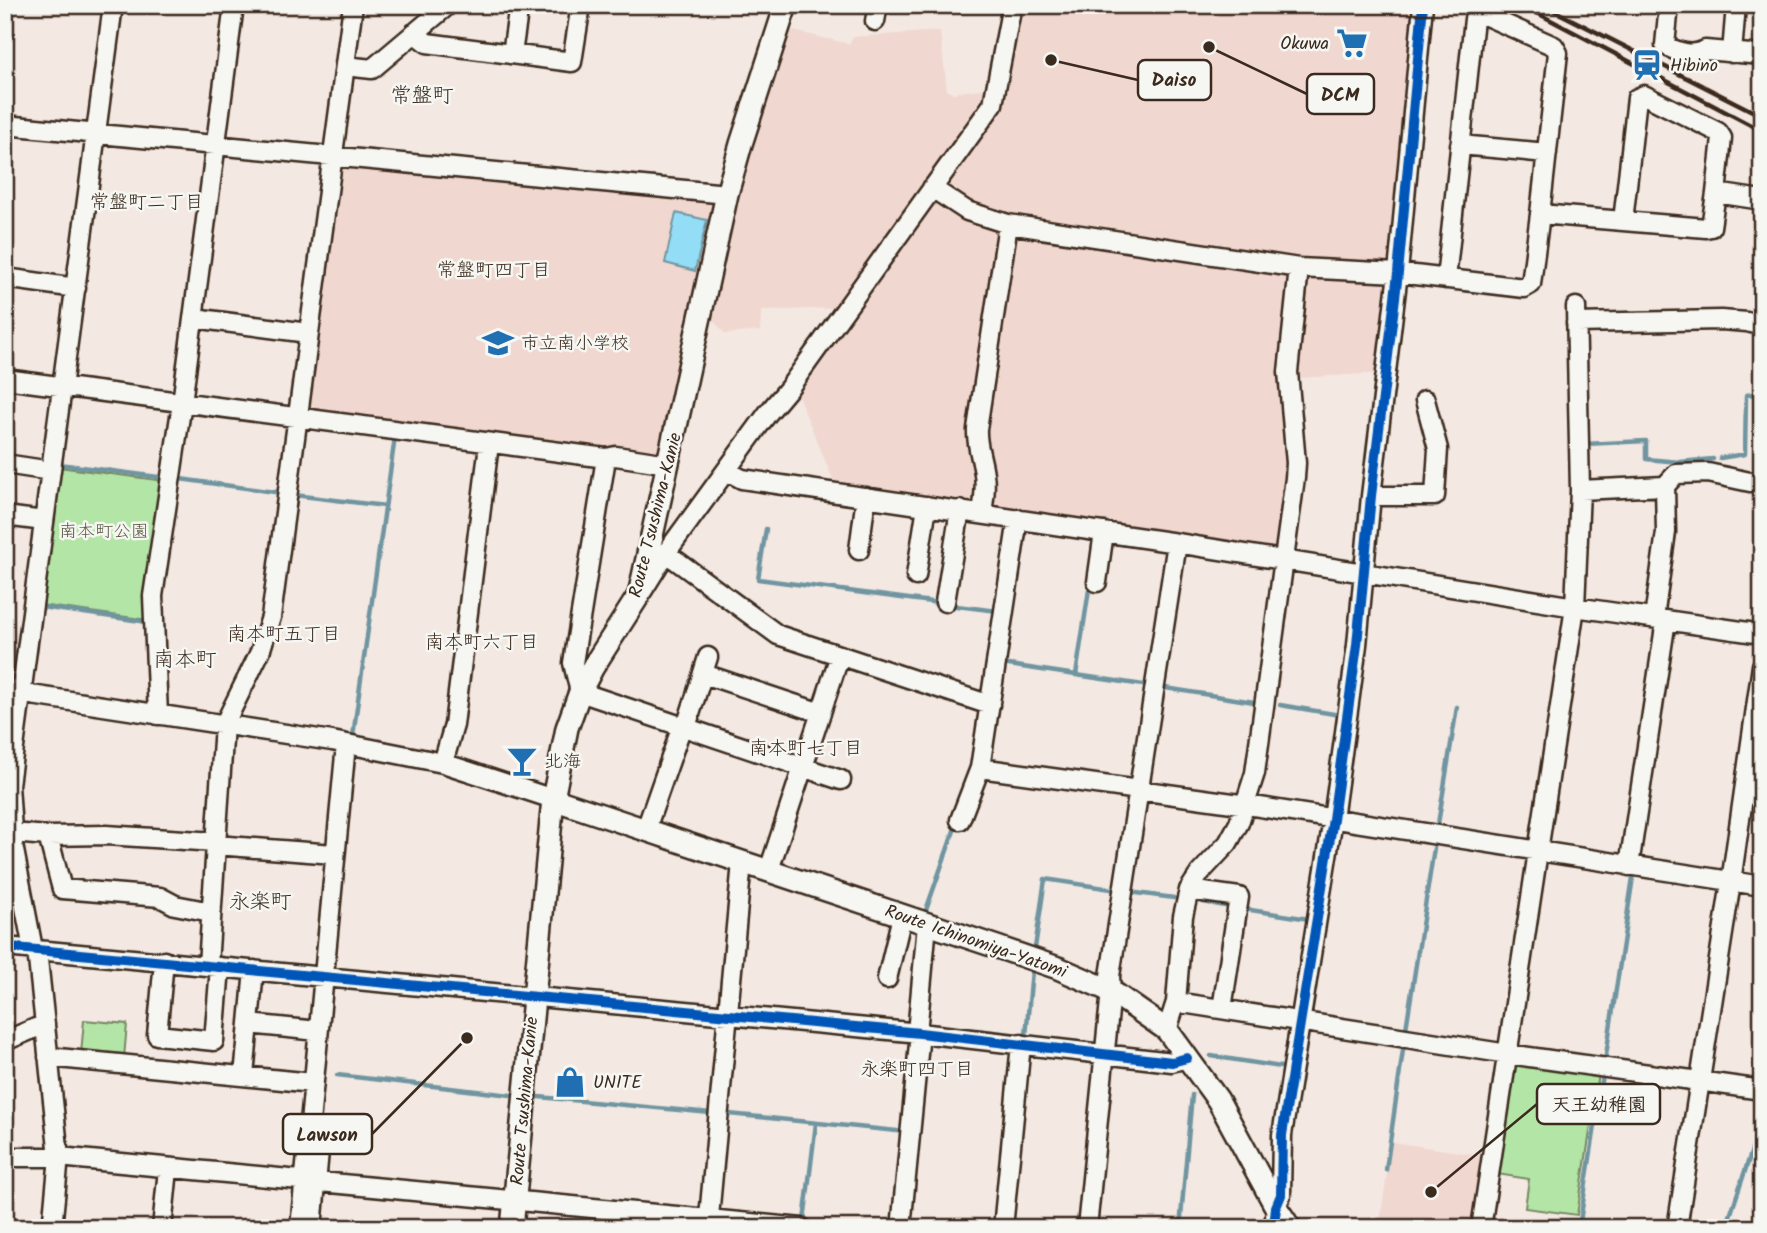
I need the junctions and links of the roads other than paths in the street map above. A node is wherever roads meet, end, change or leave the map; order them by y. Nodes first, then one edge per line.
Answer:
1 (113, 5) edge
2 (234, 5) edge
3 (353, 5) edge
4 (448, 5) edge
5 (519, 5) edge
6 (580, 5) edge
7 (786, 5) edge
8 (1012, 5) edge
9 (1423, 5) edge
10 (1669, 5) edge
11 (1736, 5) edge
12 (414, 33) junction
13 (1732, 53) junction
14 (512, 54) junction
15 (1762, 55) edge
16 (345, 66) junction
17 (5, 125) edge
18 (96, 134) junction
19 (1460, 145) junction
20 (215, 146) junction
21 (1547, 153) junction
22 (332, 156) junction
23 (932, 188) junction
24 (1716, 193) junction
25 (727, 194) junction
26 (1762, 200) edge
27 (1540, 214) junction
28 (1623, 221) junction
29 (1008, 225) junction
30 (1299, 268) junction
31 (1398, 273) junction
32 (5, 278) edge
33 (1446, 279) junction
34 (76, 288) junction
35 (194, 318) junction
36 (1762, 326) edge
37 (309, 333) junction
38 (5, 379) edge
39 (62, 387) junction
40 (1425, 400) dead end
41 (182, 403) junction
42 (297, 418) junction
43 (489, 444) junction
44 (606, 458) junction
45 (5, 464) edge
46 (668, 464) junction
47 (51, 471) junction
48 (727, 471) junction
49 (1762, 481) edge
50 (1665, 486) junction
51 (1580, 490) junction
52 (1371, 496) junction
53 (866, 497) junction
54 (927, 506) junction
55 (960, 510) junction
56 (982, 513) junction
57 (5, 516) edge
58 (1018, 519) junction
59 (44, 521) junction
60 (1104, 532) junction
61 (1177, 543) junction
62 (859, 550) dead end
63 (666, 554) junction
64 (1284, 559) junction
65 (1365, 573) junction
66 (916, 576) dead end
67 (1097, 582) dead end
68 (639, 596) junction
69 (945, 602) dead end
70 (1575, 607) junction
71 (1660, 619) junction
72 (1762, 634) edge
73 (840, 655) junction
74 (1762, 666) edge
75 (13, 692) edge
76 (580, 692) junction
77 (990, 705) junction
78 (821, 713) junction
79 (158, 715) junction
80 (224, 725) junction
81 (684, 727) junction
82 (351, 745) junction
83 (443, 764) junction
84 (803, 767) junction
85 (980, 768) junction
86 (841, 780) dead end
87 (1140, 789) junction
88 (553, 799) junction
89 (1247, 805) junction
90 (1333, 819) junction
91 (960, 820) dead end
92 (646, 829) junction
93 (12, 832) junction
94 (48, 836) junction
95 (216, 843) junction
96 (1538, 852) junction
97 (334, 854) junction
98 (741, 862) junction
99 (1629, 866) junction
100 (769, 870) junction
101 (1731, 882) junction
102 (1762, 886) edge
103 (1189, 890) junction
104 (211, 912) junction
105 (902, 916) junction
106 (927, 925) junction
107 (5, 947) edge
108 (35, 949) junction
109 (164, 961) junction
110 (214, 966) junction
111 (254, 970) junction
112 (328, 977) junction
113 (887, 979) dead end
114 (1111, 991) junction
115 (534, 996) junction
116 (1176, 1002) junction
117 (1222, 1009) junction
118 (728, 1016) junction
119 (1302, 1021) junction
120 (45, 1024) junction
121 (249, 1024) junction
122 (1167, 1030) junction
123 (318, 1031) junction
124 (918, 1033) junction
125 (5, 1041) edge
126 (1021, 1044) junction
127 (1103, 1053) junction
128 (1507, 1054) junction
129 (48, 1058) junction
130 (1188, 1058) junction
131 (244, 1076) junction
132 (1700, 1081) junction
133 (313, 1083) junction
134 (1762, 1090) edge
135 (5, 1157) edge
136 (59, 1157) junction
137 (168, 1169) junction
138 (311, 1180) junction
139 (515, 1201) junction
140 (1275, 1217) edge
141 (709, 1223) edge
142 (52, 1228) edge
143 (162, 1228) edge
144 (300, 1228) edge
145 (312, 1228) edge
146 (512, 1228) edge
147 (802, 1228) edge
148 (901, 1228) edge
149 (1003, 1228) edge
150 (1087, 1228) edge
151 (1290, 1228) edge
152 (1481, 1228) edge
153 (1678, 1228) edge

1 - 18 street
2 - 20 street
3 - 16 street
4 - 12 street
5 - 14 street
6 - 14 street
7 - 25 main road, Route Tsushima-Kanie
8 - 23 street
9 - 31 street
10 - 13 street
11 - 13 street
12 - 14 street
12 - 16 street
13 - 15 street
16 - 22 street
17 - 18 street
18 - 20 street
18 - 34 street
19 - 21 street
19 - 21 street
19 - 33 street
20 - 22 street
20 - 35 street
21 - 27 street
22 - 25 street
22 - 37 street
23 - 29 street
23 - 48 street
24 - 26 street
24 - 28 street
24 - 28 street
25 - 46 main road, Route Tsushima-Kanie
27 - 28 street
27 - 33 street
29 - 30 street
29 - 56 street
30 - 31 street
30 - 64 street
31 - 33 street
31 - 52 street
32 - 34 street
34 - 39 street
35 - 37 street
35 - 41 street
36 - 51 street
37 - 42 street
38 - 39 street
39 - 41 street
39 - 47 street
40 - 52 street
41 - 42 street
41 - 79 street
42 - 43 street
42 - 80 street
43 - 44 street
43 - 83 street
44 - 46 street
44 - 76 street
45 - 47 street
46 - 68 main road, Route Tsushima-Kanie
47 - 59 street
48 - 53 street
48 - 63 street
49 - 50 street
50 - 51 street
50 - 71 street
51 - 70 street
52 - 65 street
53 - 54 street
53 - 62 street
54 - 55 street
54 - 66 street
55 - 56 street
55 - 69 street
56 - 58 street
57 - 59 street
58 - 60 street
58 - 77 street
59 - 75 street
60 - 61 street
60 - 67 street
61 - 64 street
61 - 87 street
63 - 68 street
63 - 73 street
64 - 65 street
64 - 89 street
65 - 70 street
65 - 90 street
68 - 76 main road, Route Tsushima-Kanie
70 - 71 street
70 - 96 street
71 - 72 street
71 - 99 street
73 - 77 street
73 - 78 street
74 - 101 street
75 - 79 street
75 - 93 street
76 - 81 street
76 - 88 main road, Route Tsushima-Kanie
77 - 85 street
78 - 81 street
78 - 84 street
79 - 80 street
80 - 82 street
80 - 95 street
81 - 84 street
81 - 92 street
82 - 83 street
82 - 97 street
82 - 112 street
83 - 88 street
84 - 86 street
84 - 100 street
85 - 87 street
85 - 91 street
87 - 89 street
87 - 114 street
88 - 92 main road, Route Ichinomiya-Yatomi
88 - 115 main road, Route Tsushima-Kanie
89 - 90 street
89 - 103 street
90 - 96 street
90 - 119 street
92 - 98 main road, Route Ichinomiya-Yatomi
93 - 94 street
93 - 108 street
94 - 95 street
94 - 104 street
95 - 97 street
95 - 104 street
96 - 99 street
96 - 128 street
97 - 112 street
98 - 100 main road, Route Ichinomiya-Yatomi
98 - 118 street
99 - 101 street
100 - 105 main road, Route Ichinomiya-Yatomi
101 - 102 street
101 - 132 street
103 - 116 street
103 - 117 street
104 - 110 street
105 - 106 main road, Route Ichinomiya-Yatomi
105 - 113 street
106 - 114 main road, Route Ichinomiya-Yatomi
106 - 124 street
107 - 108 street
108 - 109 street
108 - 120 street
109 - 110 street
109 - 110 street
110 - 111 street
111 - 112 street
111 - 121 street
112 - 115 street
112 - 123 street
112 - 138 street
114 - 122 main road, Route Ichinomiya-Yatomi
114 - 127 street
115 - 118 street
115 - 139 main road, Route Tsushima-Kanie
116 - 117 street
116 - 122 street
117 - 119 street
118 - 124 street
118 - 141 street
119 - 128 street
119 - 140 street
120 - 125 street
120 - 129 street
121 - 123 street
121 - 131 street
122 - 130 main road, Route Ichinomiya-Yatomi
123 - 133 street
124 - 126 street
124 - 148 street
126 - 127 street
126 - 149 street
127 - 130 street
127 - 150 street
128 - 132 street
128 - 152 street
129 - 131 street
129 - 136 street
130 - 140 main road, Route Ichinomiya-Yatomi
131 - 133 street
132 - 134 street
132 - 153 street
133 - 138 street
135 - 136 street
136 - 137 street
136 - 142 street
137 - 138 street
137 - 143 street
138 - 139 street
138 - 144 street
138 - 145 street
139 - 141 street
139 - 146 main road, Route Tsushima-Kanie
140 - 151 main road, Route Ichinomiya-Yatomi
141 - 147 street

